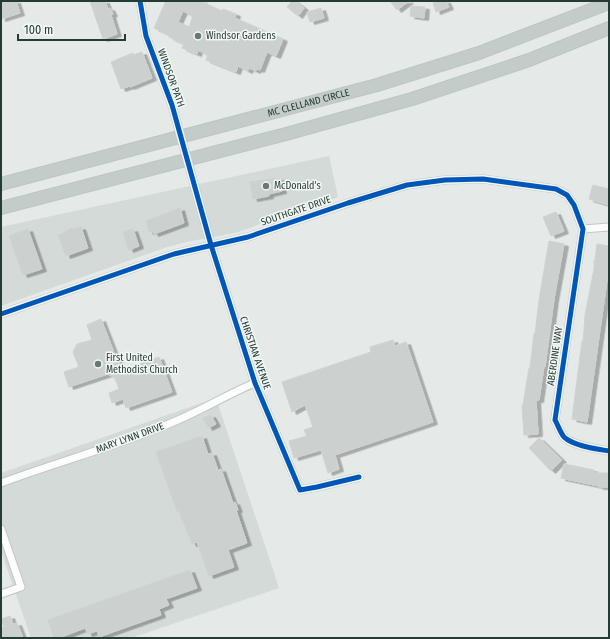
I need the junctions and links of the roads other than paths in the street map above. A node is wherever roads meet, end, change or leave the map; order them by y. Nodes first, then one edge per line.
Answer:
1 (140, 2) edge
2 (609, 3) edge
3 (609, 28) edge
4 (182, 137) junction
5 (187, 159) junction
6 (1, 184) edge
7 (1, 208) edge
8 (609, 227) edge
9 (583, 228) junction
10 (211, 245) junction
11 (1, 314) edge
12 (255, 383) junction
13 (609, 451) edge
14 (360, 477) dead end
15 (1, 482) edge
16 (1, 530) edge
17 (1, 594) edge

1 - 4 street, WINDSOR PATH
2 - 4 highway, MC CLELLAND CIRCLE
3 - 5 highway
4 - 5 street, WINDSOR PATH
4 - 6 highway, MC CLELLAND CIRCLE
5 - 7 highway
5 - 10 street, CHRISTIAN AVENUE
8 - 9 street
9 - 10 street, SOUTHGATE DRIVE
9 - 13 street, ABERDINE WAY
10 - 11 street, SOUTHGATE DRIVE
10 - 12 street, CHRISTIAN AVENUE
12 - 14 street, CHRISTIAN AVENUE
12 - 15 street, MARY LYNN DRIVE
16 - 17 street

